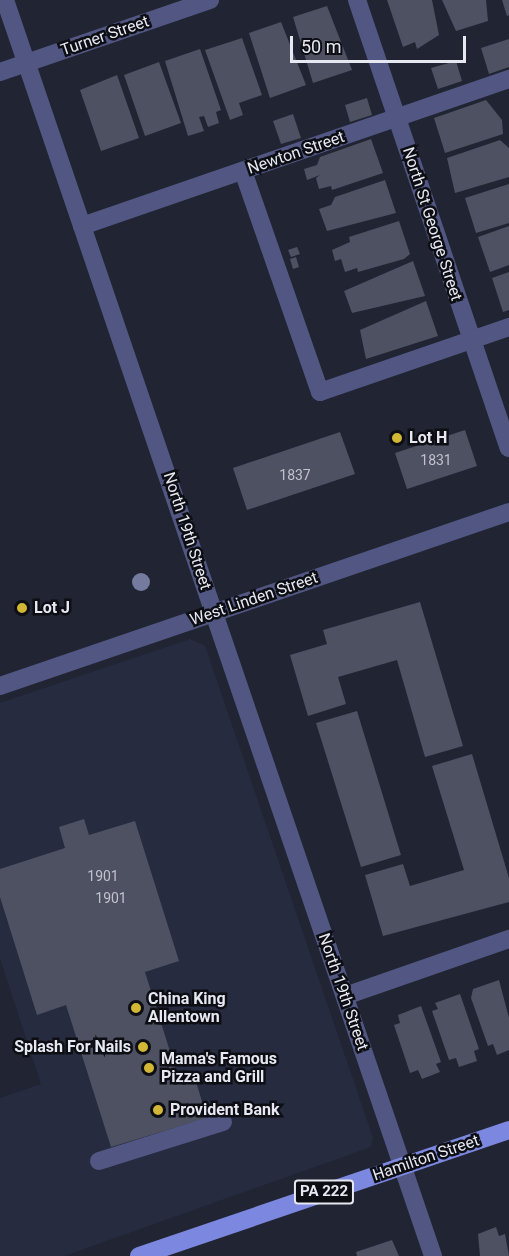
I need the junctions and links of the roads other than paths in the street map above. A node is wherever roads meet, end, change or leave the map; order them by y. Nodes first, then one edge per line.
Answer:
1 (5, 0) edge
2 (210, 0) edge
3 (357, 0) edge
4 (26, 63) junction
5 (0, 72) edge
6 (509, 79) edge
7 (397, 118) junction
8 (243, 171) junction
9 (82, 226) junction
10 (509, 327) edge
11 (470, 340) junction
12 (509, 448) edge
13 (509, 512) edge
14 (214, 613) junction
15 (0, 686) edge
16 (509, 939) edge
17 (345, 996) junction
18 (223, 1122) dead end
19 (509, 1130) edge
20 (99, 1161) dead end
21 (402, 1166) junction
22 (139, 1256) edge
23 (434, 1256) edge

1 - 4 street, North 19th Street
2 - 4 street, Turner Street
3 - 7 street, North St George Street
4 - 5 street, Turner Street
4 - 9 street, North 19th Street
6 - 7 street, Newton Street
7 - 8 street, Newton Street
7 - 11 street, North St George Street
8 - 9 street, Newton Street
8 - 11 street
9 - 14 street, North 19th Street
10 - 11 street
11 - 12 street, North St George Street
13 - 14 street, West Linden Street
14 - 15 street, West Linden Street
14 - 17 street, North 19th Street
16 - 17 street
17 - 21 street, North 19th Street
18 - 20 street
19 - 21 main road, Hamilton Street / PA 222
21 - 22 main road, Hamilton Street / PA 222
21 - 23 street, North 19th Street

